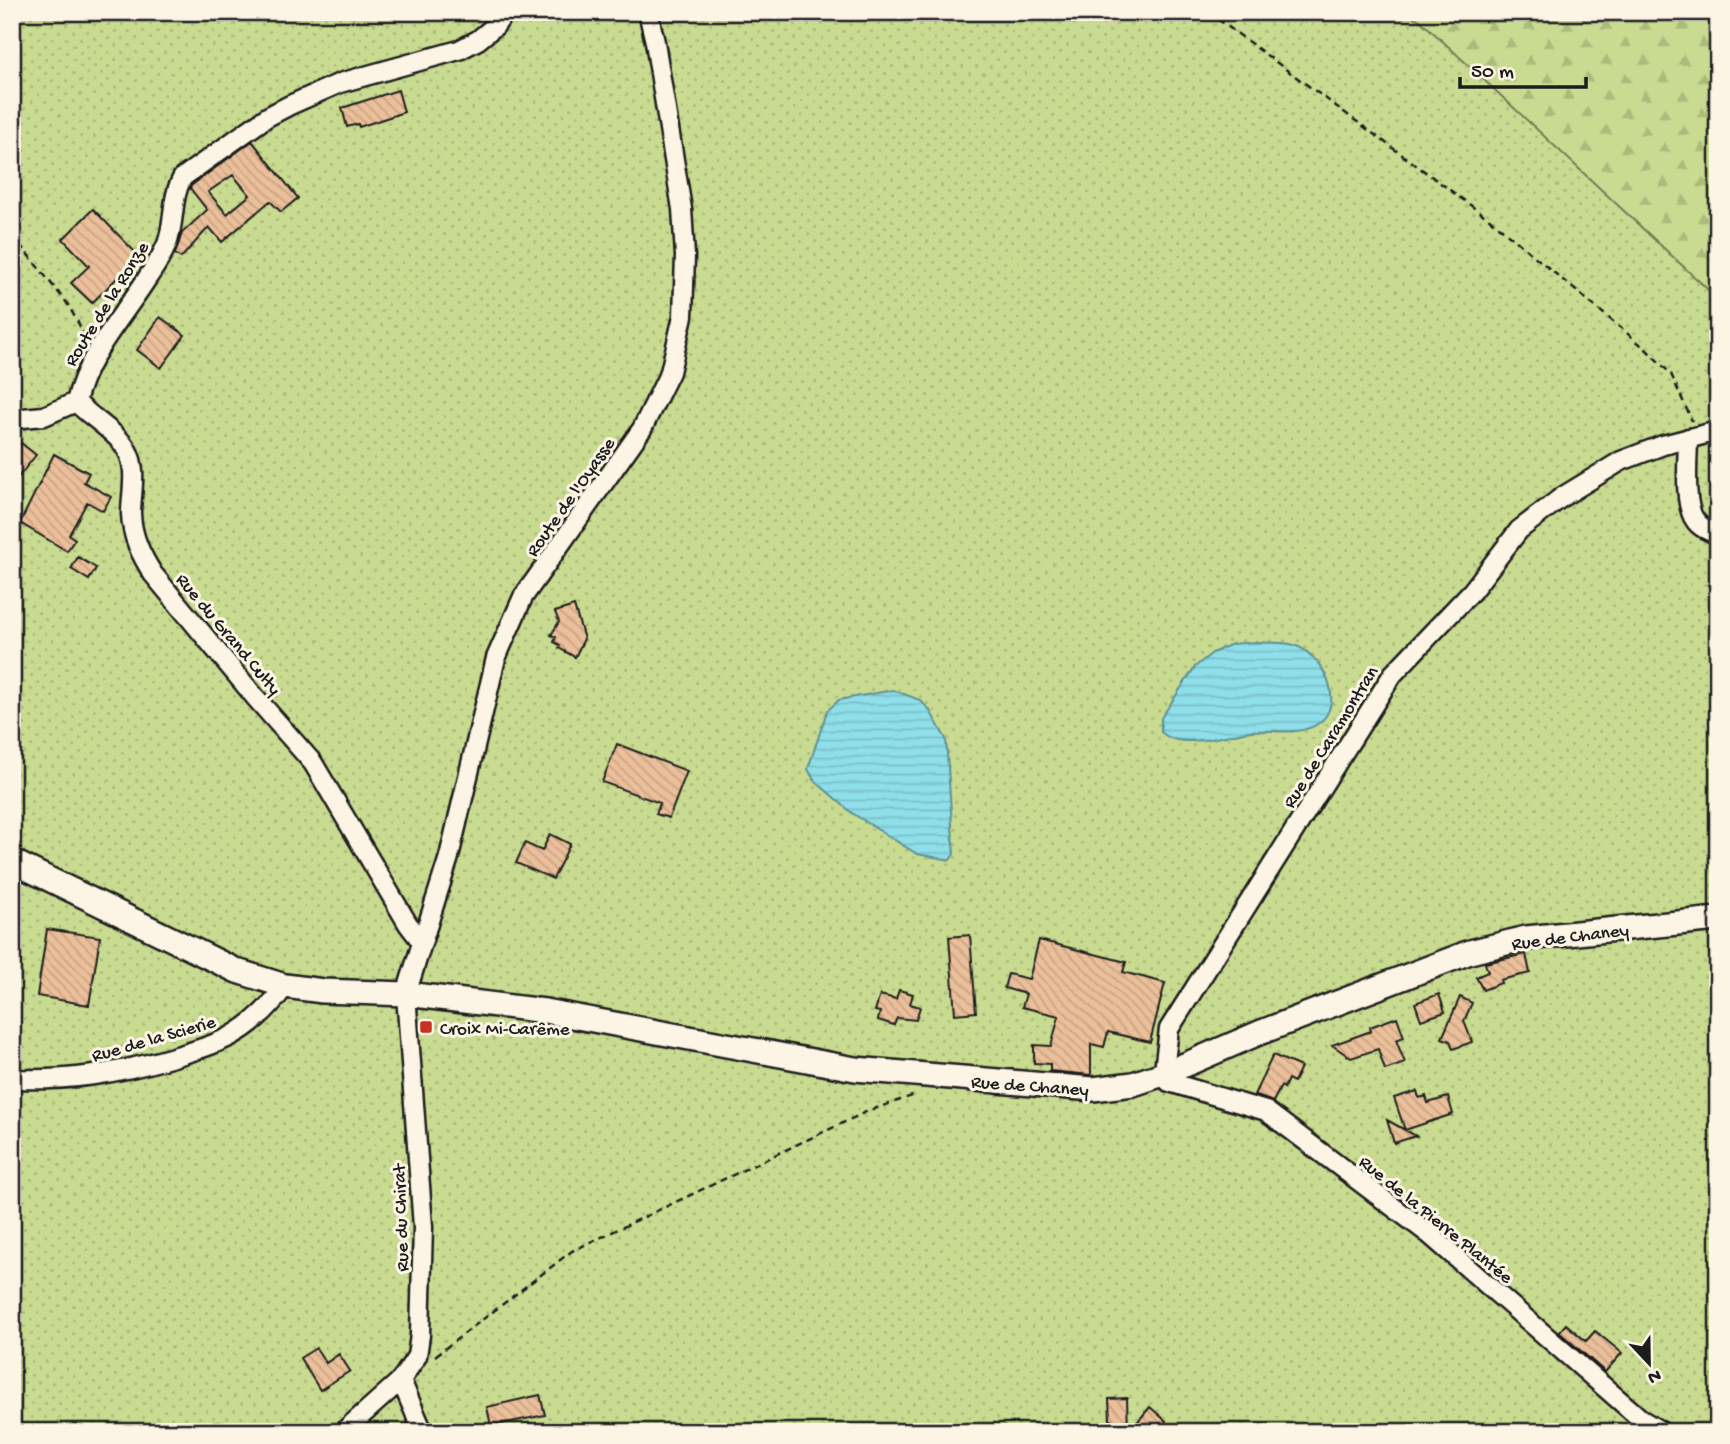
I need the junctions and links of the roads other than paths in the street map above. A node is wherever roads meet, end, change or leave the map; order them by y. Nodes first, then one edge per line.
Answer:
1 (505, 12) edge
2 (648, 12) edge
3 (76, 402) junction
4 (12, 419) edge
5 (1718, 431) edge
6 (1688, 438) junction
7 (1718, 534) edge
8 (12, 861) edge
9 (1718, 919) edge
10 (421, 942) junction
11 (285, 986) junction
12 (406, 994) junction
13 (1166, 1073) junction
14 (12, 1079) edge
15 (401, 1380) junction
16 (343, 1432) edge
17 (423, 1432) edge
18 (1662, 1432) edge

1 - 3 street, Route de la Ronze
2 - 10 street, Route de l'Oyasse
3 - 4 street
3 - 10 street, Rue du Grand Culty
5 - 6 street, Rue de Caramontran
6 - 7 street
6 - 13 street, Rue de Caramontran
8 - 11 street, Rue de Chaney
9 - 13 street, Rue de Chaney
10 - 12 street, Route de l'Oyasse
11 - 12 street, Rue de Chaney
11 - 14 street, Rue de la Scierie
12 - 13 street, Rue de Chaney
12 - 15 street, Rue du Chirat
13 - 18 street, Rue de la Pierre Plantée
15 - 16 street, Rue du Chirat
15 - 17 street

